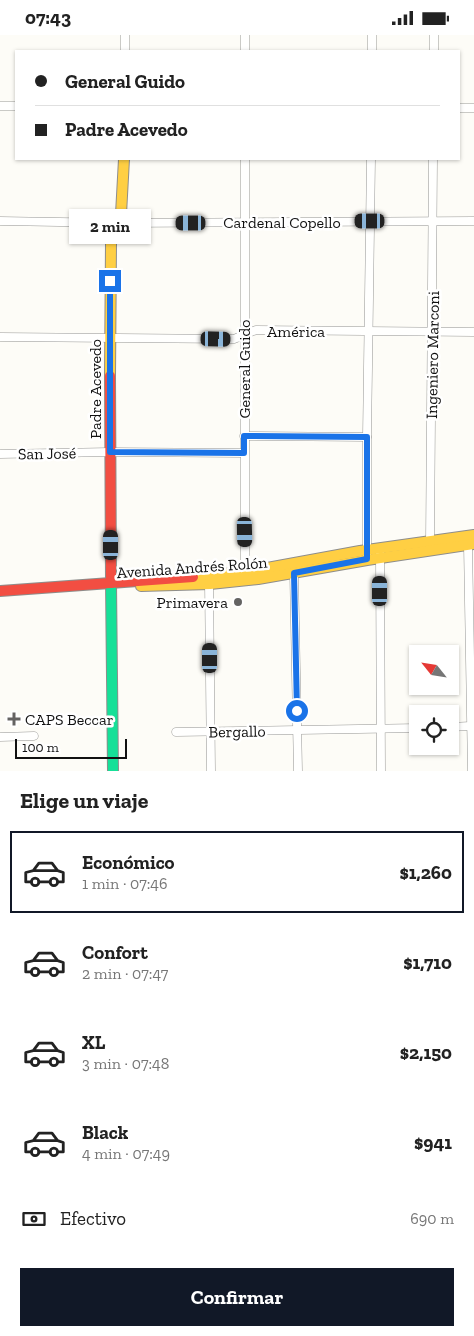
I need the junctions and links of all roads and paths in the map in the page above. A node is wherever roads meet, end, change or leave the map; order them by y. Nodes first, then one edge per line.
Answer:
1 (125, 35) edge
2 (245, 35) edge
3 (372, 35) edge
4 (434, 35) edge
5 (125, 50) edge
6 (245, 50) edge
7 (372, 50) edge
8 (434, 50) edge
9 (0, 107) edge
10 (15, 107) edge
11 (460, 108) edge
12 (474, 108) edge
13 (124, 160) edge
14 (245, 160) edge
15 (371, 160) edge
16 (433, 160) edge
17 (0, 221) edge
18 (370, 221) junction
19 (433, 221) junction
20 (474, 221) edge
21 (245, 222) junction
22 (118, 223) junction
23 (368, 331) junction
24 (432, 331) junction
25 (474, 332) edge
26 (244, 336) junction
27 (0, 337) edge
28 (110, 338) junction
29 (244, 436) junction
30 (367, 437) junction
31 (110, 452) junction
32 (244, 453) junction
33 (0, 454) edge
34 (474, 535) edge
35 (471, 544) edge
36 (430, 546) junction
37 (380, 553) junction
38 (367, 555) junction
39 (294, 573) junction
40 (245, 576) junction
41 (209, 580) junction
42 (111, 585) junction
43 (0, 591) edge
44 (0, 598) edge
45 (472, 653) edge
46 (472, 726) junction
47 (459, 727) edge
48 (409, 728) edge
49 (381, 729) junction
50 (298, 730) junction
51 (176, 732) dead end
52 (211, 732) junction
53 (34, 736) dead end
54 (0, 737) edge
55 (473, 749) edge
56 (113, 771) edge
57 (211, 771) edge
58 (298, 771) edge
59 (381, 771) edge
60 (472, 771) edge

1 - 5 street
2 - 6 street
3 - 7 street
4 - 8 street
9 - 10 street
11 - 12 street
13 - 22 main road, Padre Acevedo
14 - 21 street, General Guido
15 - 18 street
16 - 19 street, Ingeniero Marconi
17 - 22 street, Cardenal Copello
18 - 19 street, Cardenal Copello
18 - 21 street, Cardenal Copello
18 - 23 street
19 - 20 street, Cardenal Copello
19 - 24 street, Ingeniero Marconi
21 - 22 street, Cardenal Copello
21 - 26 street, General Guido
22 - 28 main road, Padre Acevedo
23 - 24 street, América
23 - 26 street, América
23 - 30 street
24 - 25 street, América
24 - 36 street, Ingeniero Marconi
26 - 28 street, América
26 - 29 street, General Guido
27 - 28 street, América
28 - 31 main road, Padre Acevedo
29 - 30 street
29 - 32 street, General Guido
30 - 38 street
31 - 32 street, San José
31 - 33 street, San José
31 - 42 main road, Padre Acevedo
32 - 40 street, General Guido
34 - 36 main road, Avenida Andrés Rolón
35 - 36 main road, Avenida Andrés Rolón
35 - 45 street
36 - 37 main road, Avenida Andrés Rolón
37 - 38 main road, Avenida Andrés Rolón
37 - 49 street
38 - 39 main road, Avenida Andrés Rolón
38 - 40 main road, Avenida Andrés Rolón
39 - 40 main road, Avenida Andrés Rolón
39 - 50 street
40 - 41 main road, Avenida Andrés Rolón
41 - 42 main road, Avenida Andrés Rolón
41 - 52 street
42 - 43 main road, Avenida Andrés Rolón
42 - 44 main road, Avenida Andrés Rolón
42 - 56 main road, Padre Acevedo
45 - 46 street
46 - 47 street
46 - 55 street
48 - 49 street, Bergallo
49 - 50 street, Bergallo
49 - 59 street
50 - 52 street, Bergallo
50 - 58 street
51 - 52 street, Bergallo
52 - 57 street
53 - 54 street
55 - 60 street

